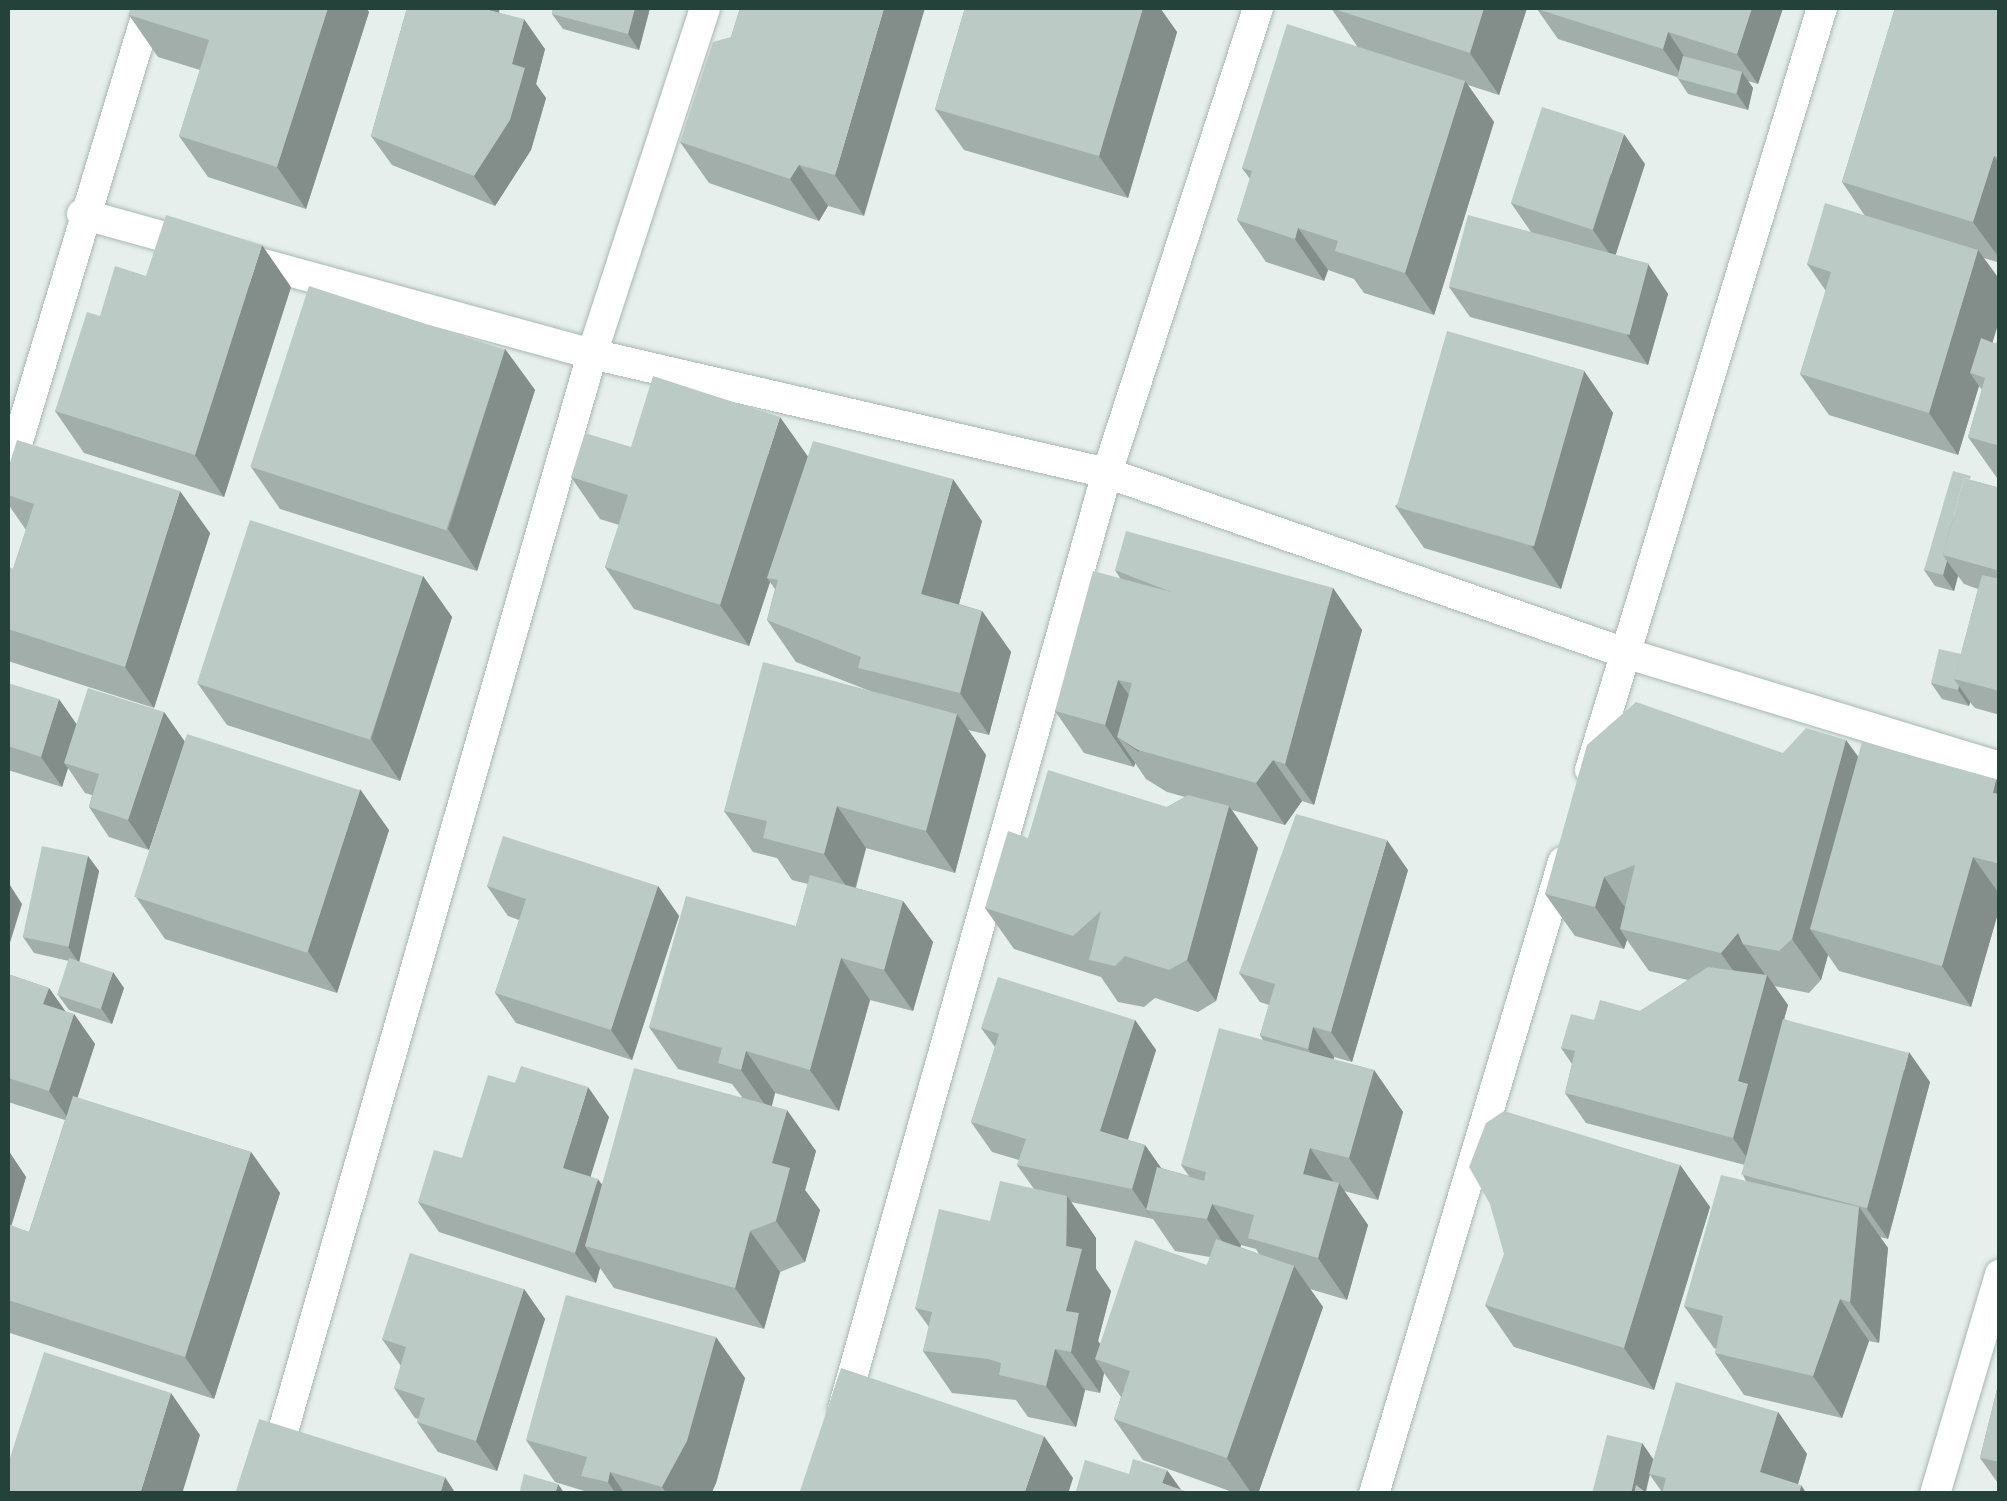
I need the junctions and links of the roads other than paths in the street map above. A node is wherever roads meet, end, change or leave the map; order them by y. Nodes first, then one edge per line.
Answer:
1 (150, 8) edge
2 (705, 8) edge
3 (1258, 8) edge
4 (1822, 8) edge
5 (82, 214) junction
6 (592, 354) junction
7 (1106, 473) junction
8 (8, 474) edge
9 (1625, 653) junction
10 (2000, 767) edge
11 (2000, 1274) edge
12 (835, 1437) edge
13 (266, 1494) edge
14 (1374, 1494) edge
15 (1935, 1494) edge

1 - 5 street
2 - 6 street
3 - 7 street
4 - 9 street
5 - 6 street
5 - 8 street
6 - 7 street
6 - 13 street
7 - 9 street
7 - 12 street
9 - 10 street
9 - 14 street
11 - 15 street

